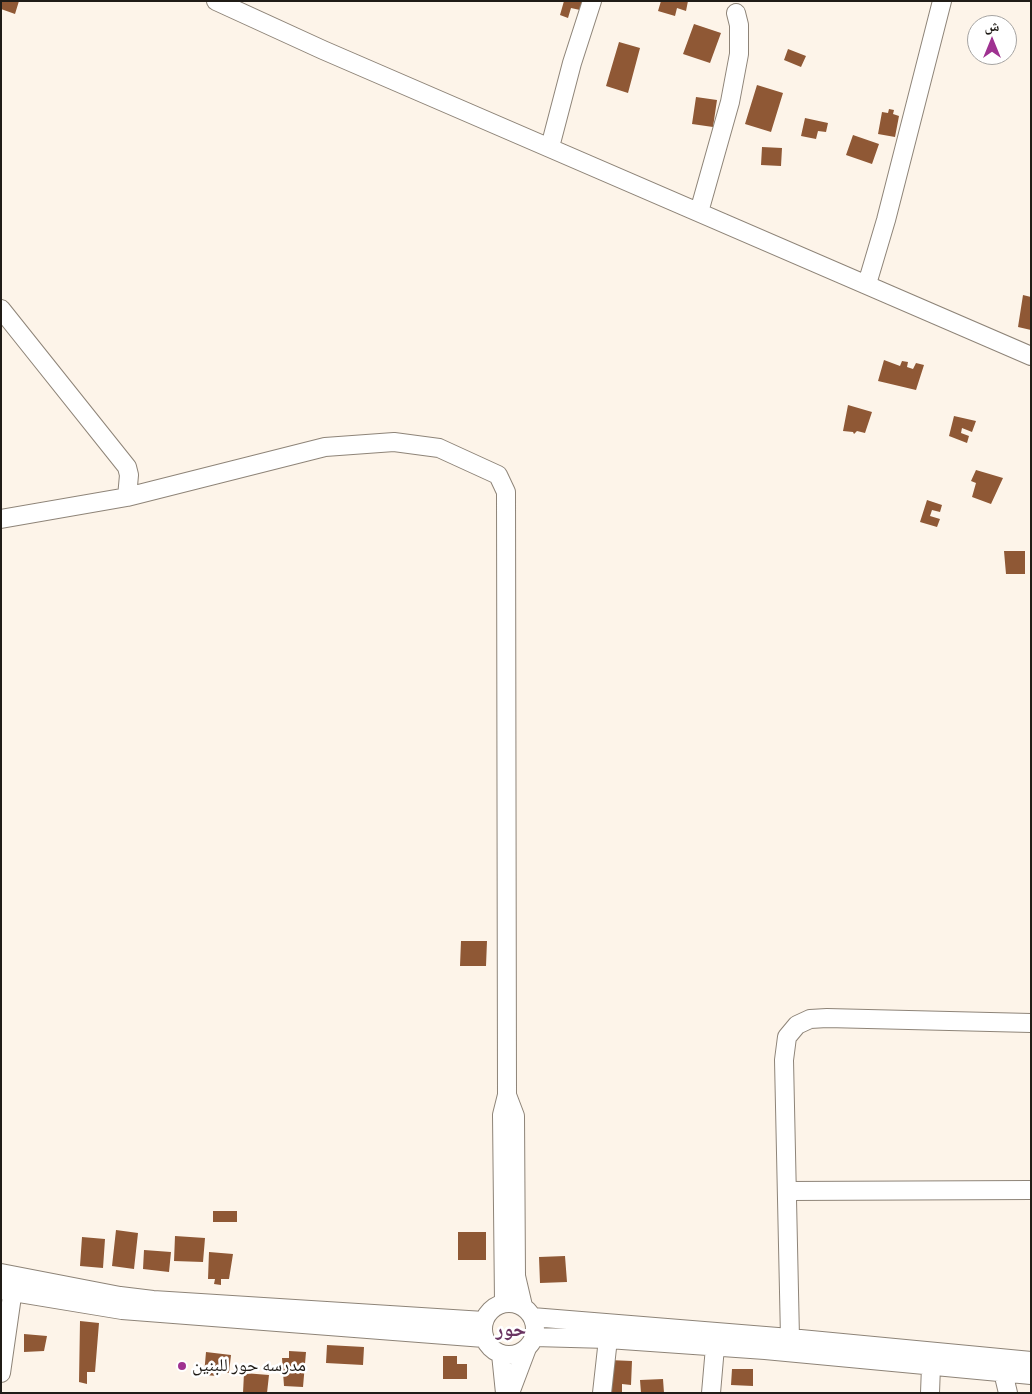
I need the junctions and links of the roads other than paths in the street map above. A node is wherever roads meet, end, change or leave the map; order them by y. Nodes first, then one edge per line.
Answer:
1 (216, 1) edge
2 (592, 1) edge
3 (942, 1) edge
4 (736, 13) dead end
5 (550, 147) junction
6 (699, 212) junction
7 (867, 284) junction
8 (1, 309) edge
9 (1031, 356) edge
10 (126, 497) junction
11 (1, 519) edge
12 (1031, 1023) edge
13 (507, 1095) junction
14 (1031, 1190) edge
15 (788, 1191) junction
16 (8, 1283) edge
17 (504, 1302) junction
18 (527, 1312) junction
19 (484, 1329) junction
20 (790, 1338) junction
21 (608, 1340) junction
22 (530, 1342) junction
23 (715, 1347) junction
24 (501, 1354) junction
25 (930, 1359) junction
26 (1031, 1361) edge
27 (1003, 1372) junction
28 (1, 1373) edge
29 (1031, 1375) edge
30 (505, 1393) edge
31 (510, 1393) edge
32 (602, 1393) edge
33 (711, 1393) edge
34 (930, 1393) edge
35 (1008, 1393) edge

1 - 5 street
2 - 5 street
3 - 7 street
4 - 6 street
5 - 6 street
6 - 7 street
7 - 9 street
8 - 10 street
10 - 11 street
10 - 13 street
12 - 15 street
13 - 17 street
13 - 18 street
14 - 15 street
15 - 20 street
16 - 19 street
16 - 28 street
17 - 18 street
17 - 19 street
18 - 20 street
18 - 22 street
19 - 24 street
20 - 25 street
21 - 22 street
21 - 23 street
21 - 32 street
22 - 24 street
22 - 31 street
23 - 25 street
23 - 33 street
24 - 30 street
25 - 26 street
25 - 27 street
25 - 34 street
27 - 29 street
27 - 35 street

